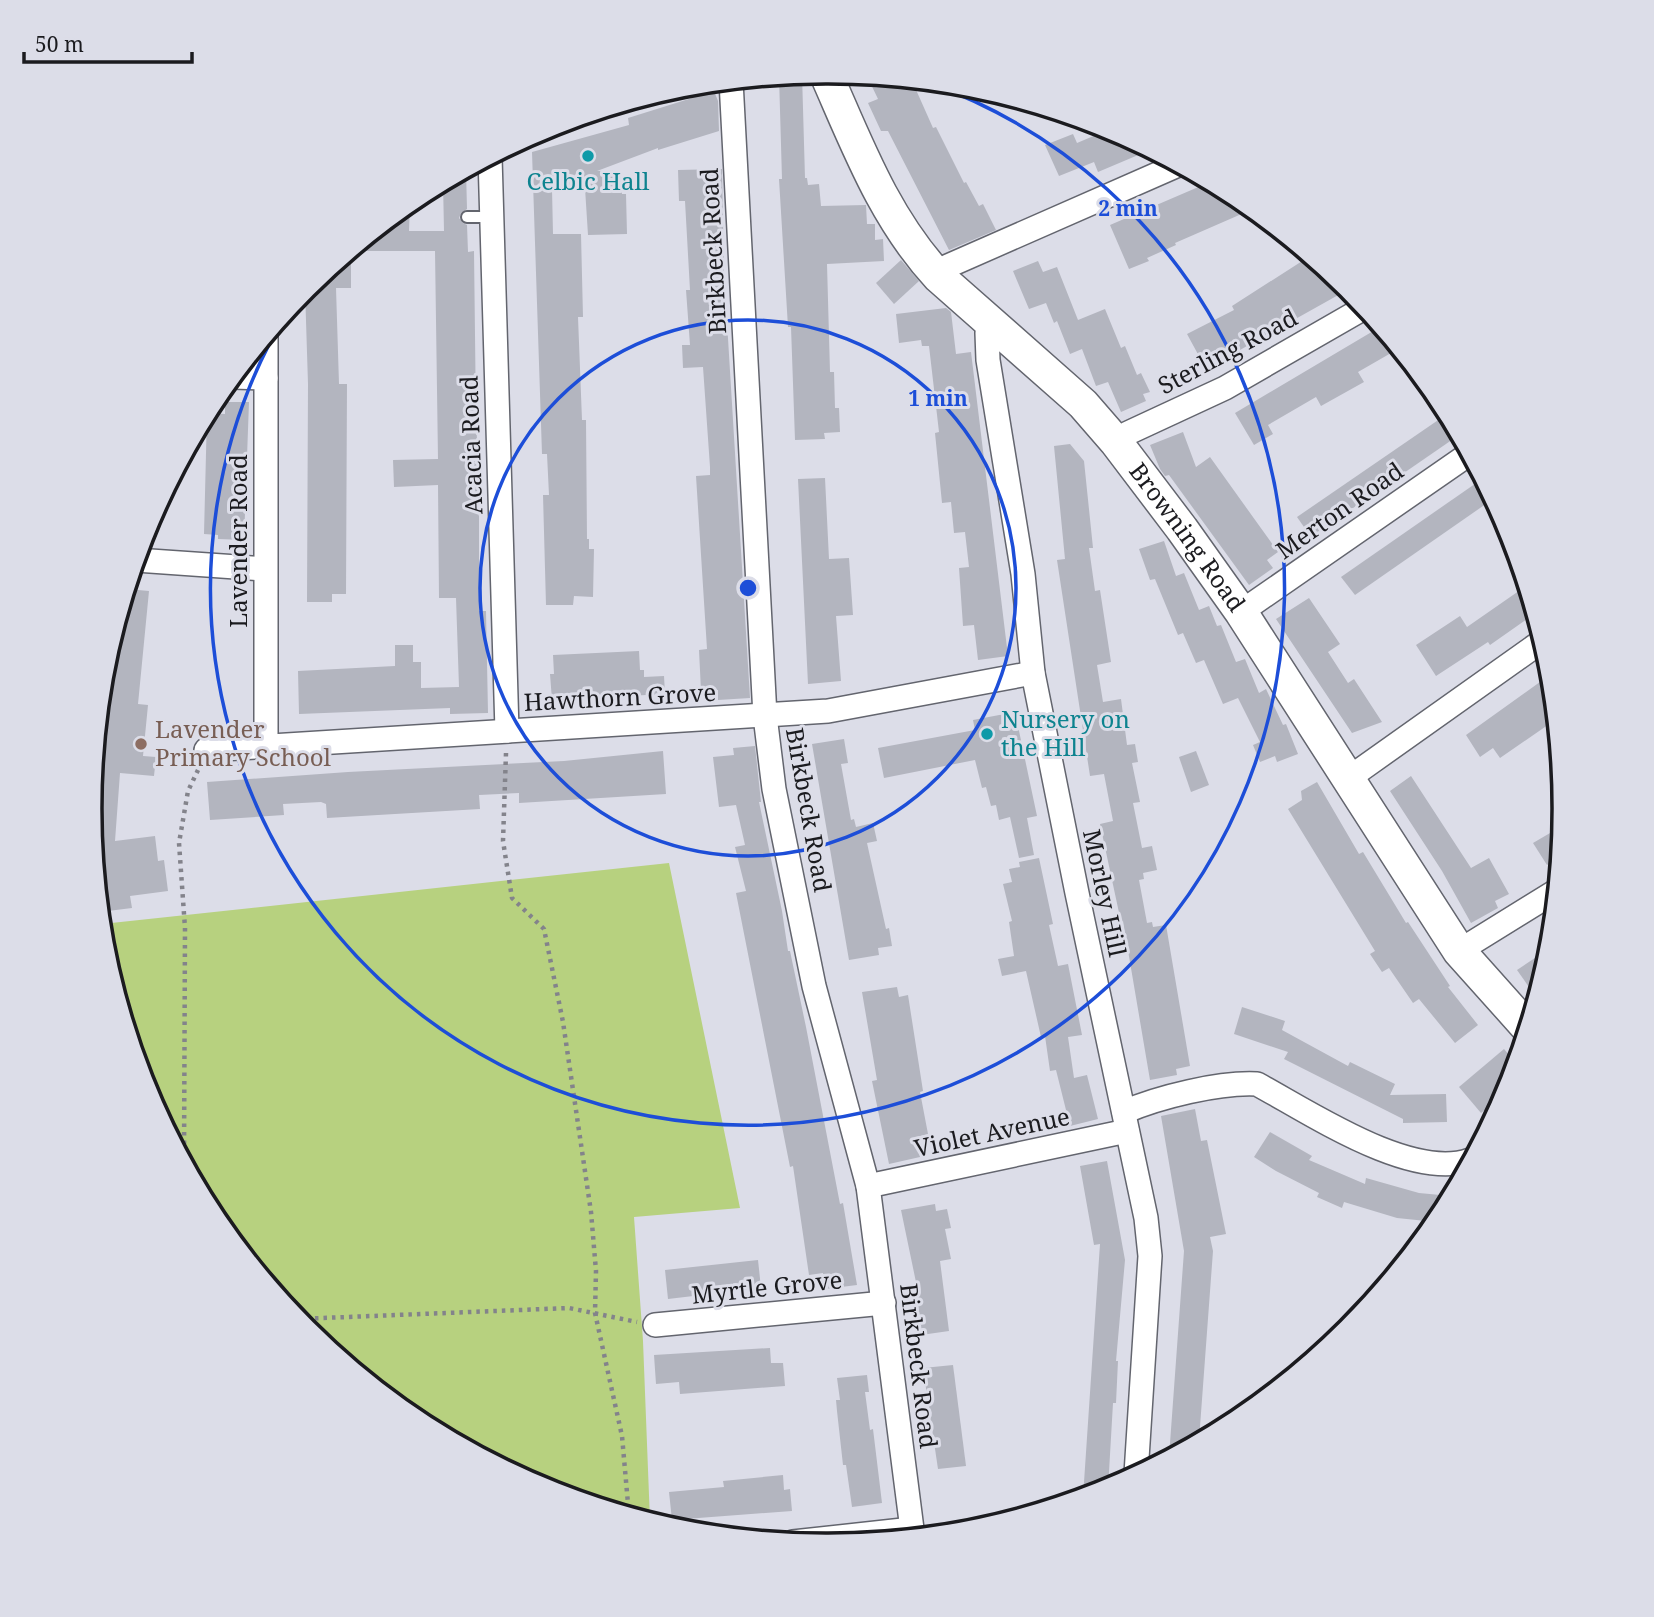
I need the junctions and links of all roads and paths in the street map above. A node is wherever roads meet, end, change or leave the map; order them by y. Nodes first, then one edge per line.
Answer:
1 (830, 84) edge
2 (731, 90) edge
3 (490, 168) edge
4 (1167, 170) edge
5 (467, 217) dead end
6 (491, 217) junction
7 (939, 277) junction
8 (1355, 313) edge
9 (991, 323) junction
10 (266, 350) edge
11 (245, 377) edge
12 (266, 378) junction
13 (1116, 442) junction
14 (1461, 459) edge
15 (147, 561) edge
16 (265, 569) junction
17 (1241, 612) junction
18 (1533, 647) edge
19 (1033, 673) junction
20 (765, 716) junction
21 (507, 731) junction
22 (266, 745) junction
23 (206, 750) joint
24 (1349, 778) junction
25 (1546, 897) edge
26 (1459, 951) junction
27 (1520, 1019) edge
28 (1125, 1122) junction
29 (184, 1142) edge
30 (1459, 1161) edge
31 (868, 1186) junction
32 (884, 1303) junction
33 (595, 1313) junction
34 (313, 1319) edge
35 (655, 1325) joint
36 (1137, 1463) edge
37 (628, 1505) edge
38 (912, 1528) edge

1 - 7 street, Browning Road
2 - 20 street, Birkbeck Road
3 - 6 street, Acacia Road
4 - 7 street
5 - 6 lane
6 - 21 street, Acacia Road
7 - 9 street, Browning Road
8 - 13 street, Sterling Road
9 - 13 street, Browning Road
9 - 19 street, Morley Hill
10 - 12 street, Lavender Road
11 - 12 street
12 - 16 street, Lavender Road
13 - 17 street, Browning Road
14 - 17 street, Merton Road
15 - 16 street
16 - 22 street, Lavender Road
17 - 24 street, Browning Road
18 - 24 street
19 - 20 street, Hawthorn Grove
19 - 28 street, Morley Hill
20 - 21 street, Hawthorn Grove
20 - 31 street, Birkbeck Road
21 - 22 street, Hawthorn Grove
21 - 33 path
22 - 23 street, Hawthorn Grove
23 - 29 path
24 - 26 street, Browning Road
25 - 26 street
26 - 27 street, Browning Road
28 - 30 street, Violet Avenue
28 - 31 street, Violet Avenue
28 - 36 street, Morley Hill
31 - 32 street, Birkbeck Road
32 - 35 street, Myrtle Grove
32 - 38 street, Birkbeck Road
33 - 34 path
33 - 35 path
33 - 37 path

